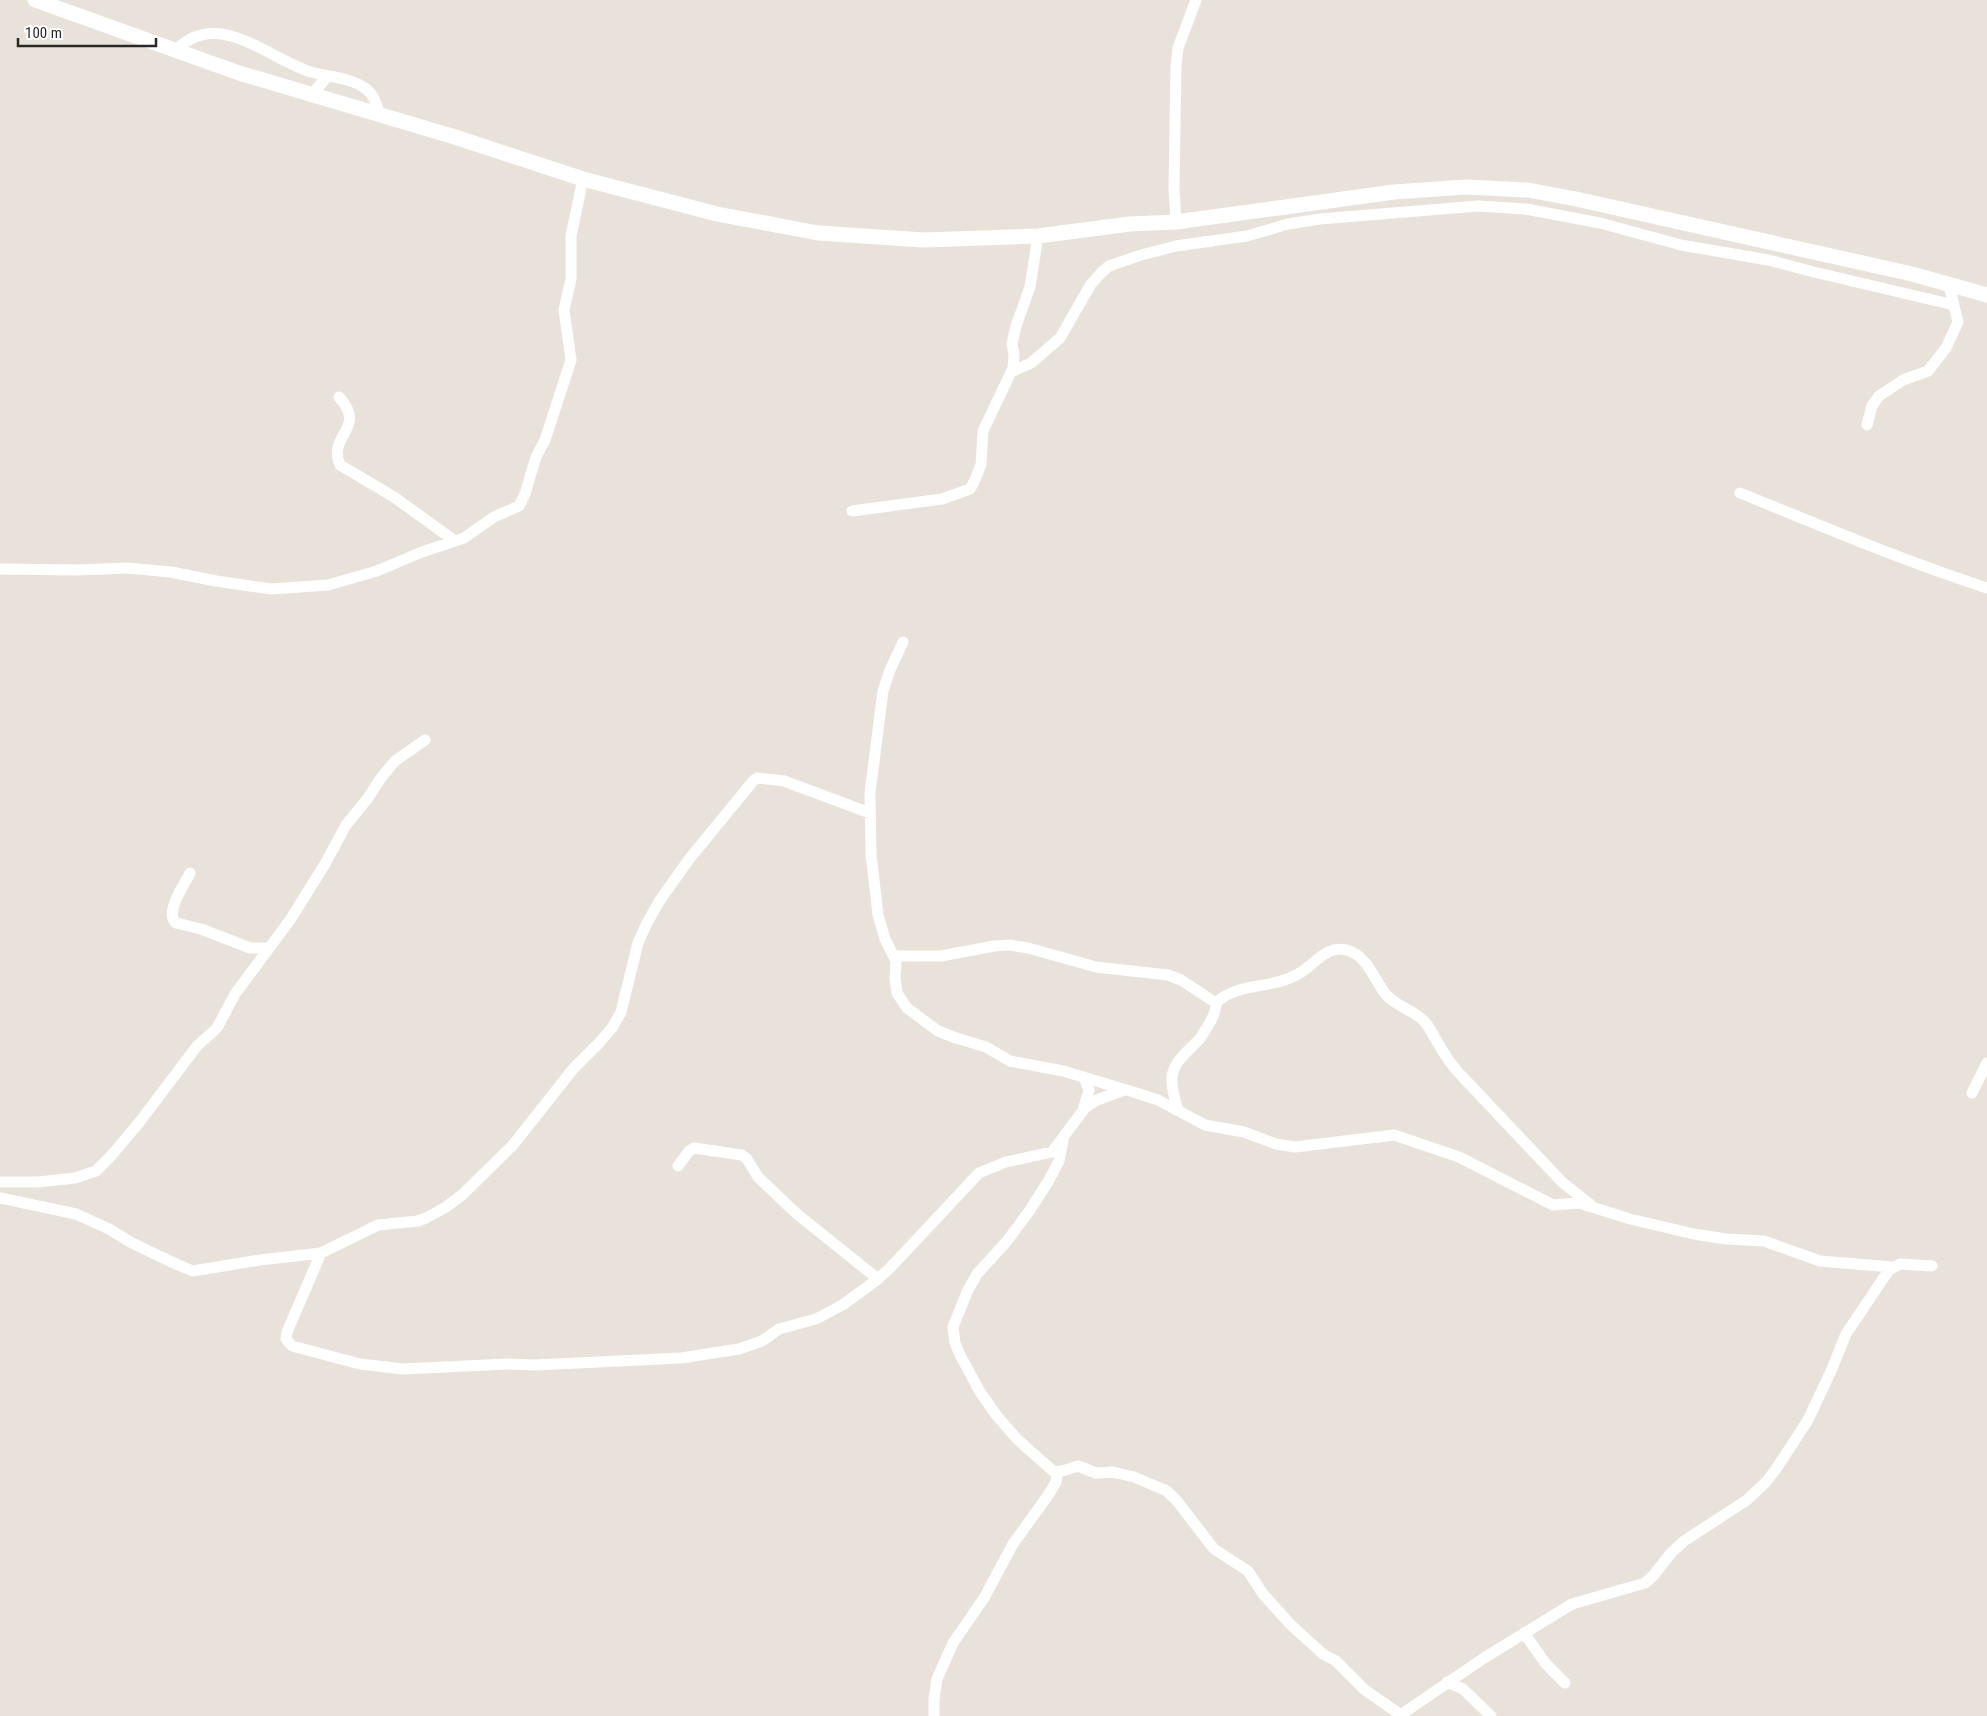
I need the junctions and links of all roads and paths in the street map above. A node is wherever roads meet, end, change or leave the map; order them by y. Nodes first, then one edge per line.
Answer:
1 (35, 0) edge
2 (1196, 0) edge
3 (175, 51) junction
4 (328, 76) junction
5 (311, 95) junction
6 (380, 116) junction
7 (583, 179) junction
8 (1176, 222) junction
9 (1038, 236) junction
10 (1949, 285) junction
11 (1987, 296) edge
12 (1954, 305) junction
13 (1011, 372) junction
14 (339, 397) dead end
15 (1867, 425) dead end
16 (1740, 494) dead end
17 (852, 511) dead end
18 (455, 541) junction
19 (0, 569) edge
20 (1987, 588) edge
21 (903, 642) dead end
22 (425, 740) dead end
23 (870, 813) junction
24 (190, 873) dead end
25 (269, 948) junction
26 (895, 956) junction
27 (1216, 1003) junction
28 (1987, 1063) edge
29 (1084, 1077) junction
30 (1124, 1090) junction
31 (1972, 1093) dead end
32 (1084, 1110) junction
33 (1178, 1110) junction
34 (1063, 1138) junction
35 (678, 1166) dead end
36 (0, 1182) edge
37 (0, 1198) edge
38 (1594, 1206) junction
39 (321, 1253) junction
40 (1932, 1266) dead end
41 (1892, 1267) junction
42 (878, 1279) junction
43 (1056, 1472) junction
44 (1524, 1633) junction
45 (1448, 1682) junction
46 (1565, 1683) dead end
47 (1400, 1715) edge
48 (934, 1716) edge
49 (1491, 1716) edge

1 - 3 main road
2 - 8 street
3 - 4 street
3 - 5 main road
4 - 5 street
4 - 6 street
5 - 6 main road
6 - 7 main road
7 - 9 main road
7 - 18 street
8 - 9 main road
8 - 10 main road
9 - 13 street
10 - 11 main road
10 - 12 street
12 - 13 street
12 - 15 street
13 - 17 street
14 - 18 street
16 - 20 street
18 - 19 street
21 - 23 street
22 - 25 street
23 - 26 street
23 - 39 street
24 - 25 street
25 - 36 street
26 - 27 street
26 - 29 street
27 - 33 street
27 - 38 street
28 - 31 street
29 - 30 street
29 - 32 street
30 - 32 street
30 - 33 street
32 - 34 street
33 - 38 street
34 - 42 street
34 - 43 street
35 - 42 street
37 - 39 street
38 - 41 street
39 - 42 street
40 - 41 street
41 - 44 street
43 - 47 street
43 - 48 street
44 - 45 street
44 - 46 street
45 - 47 street
45 - 49 street

